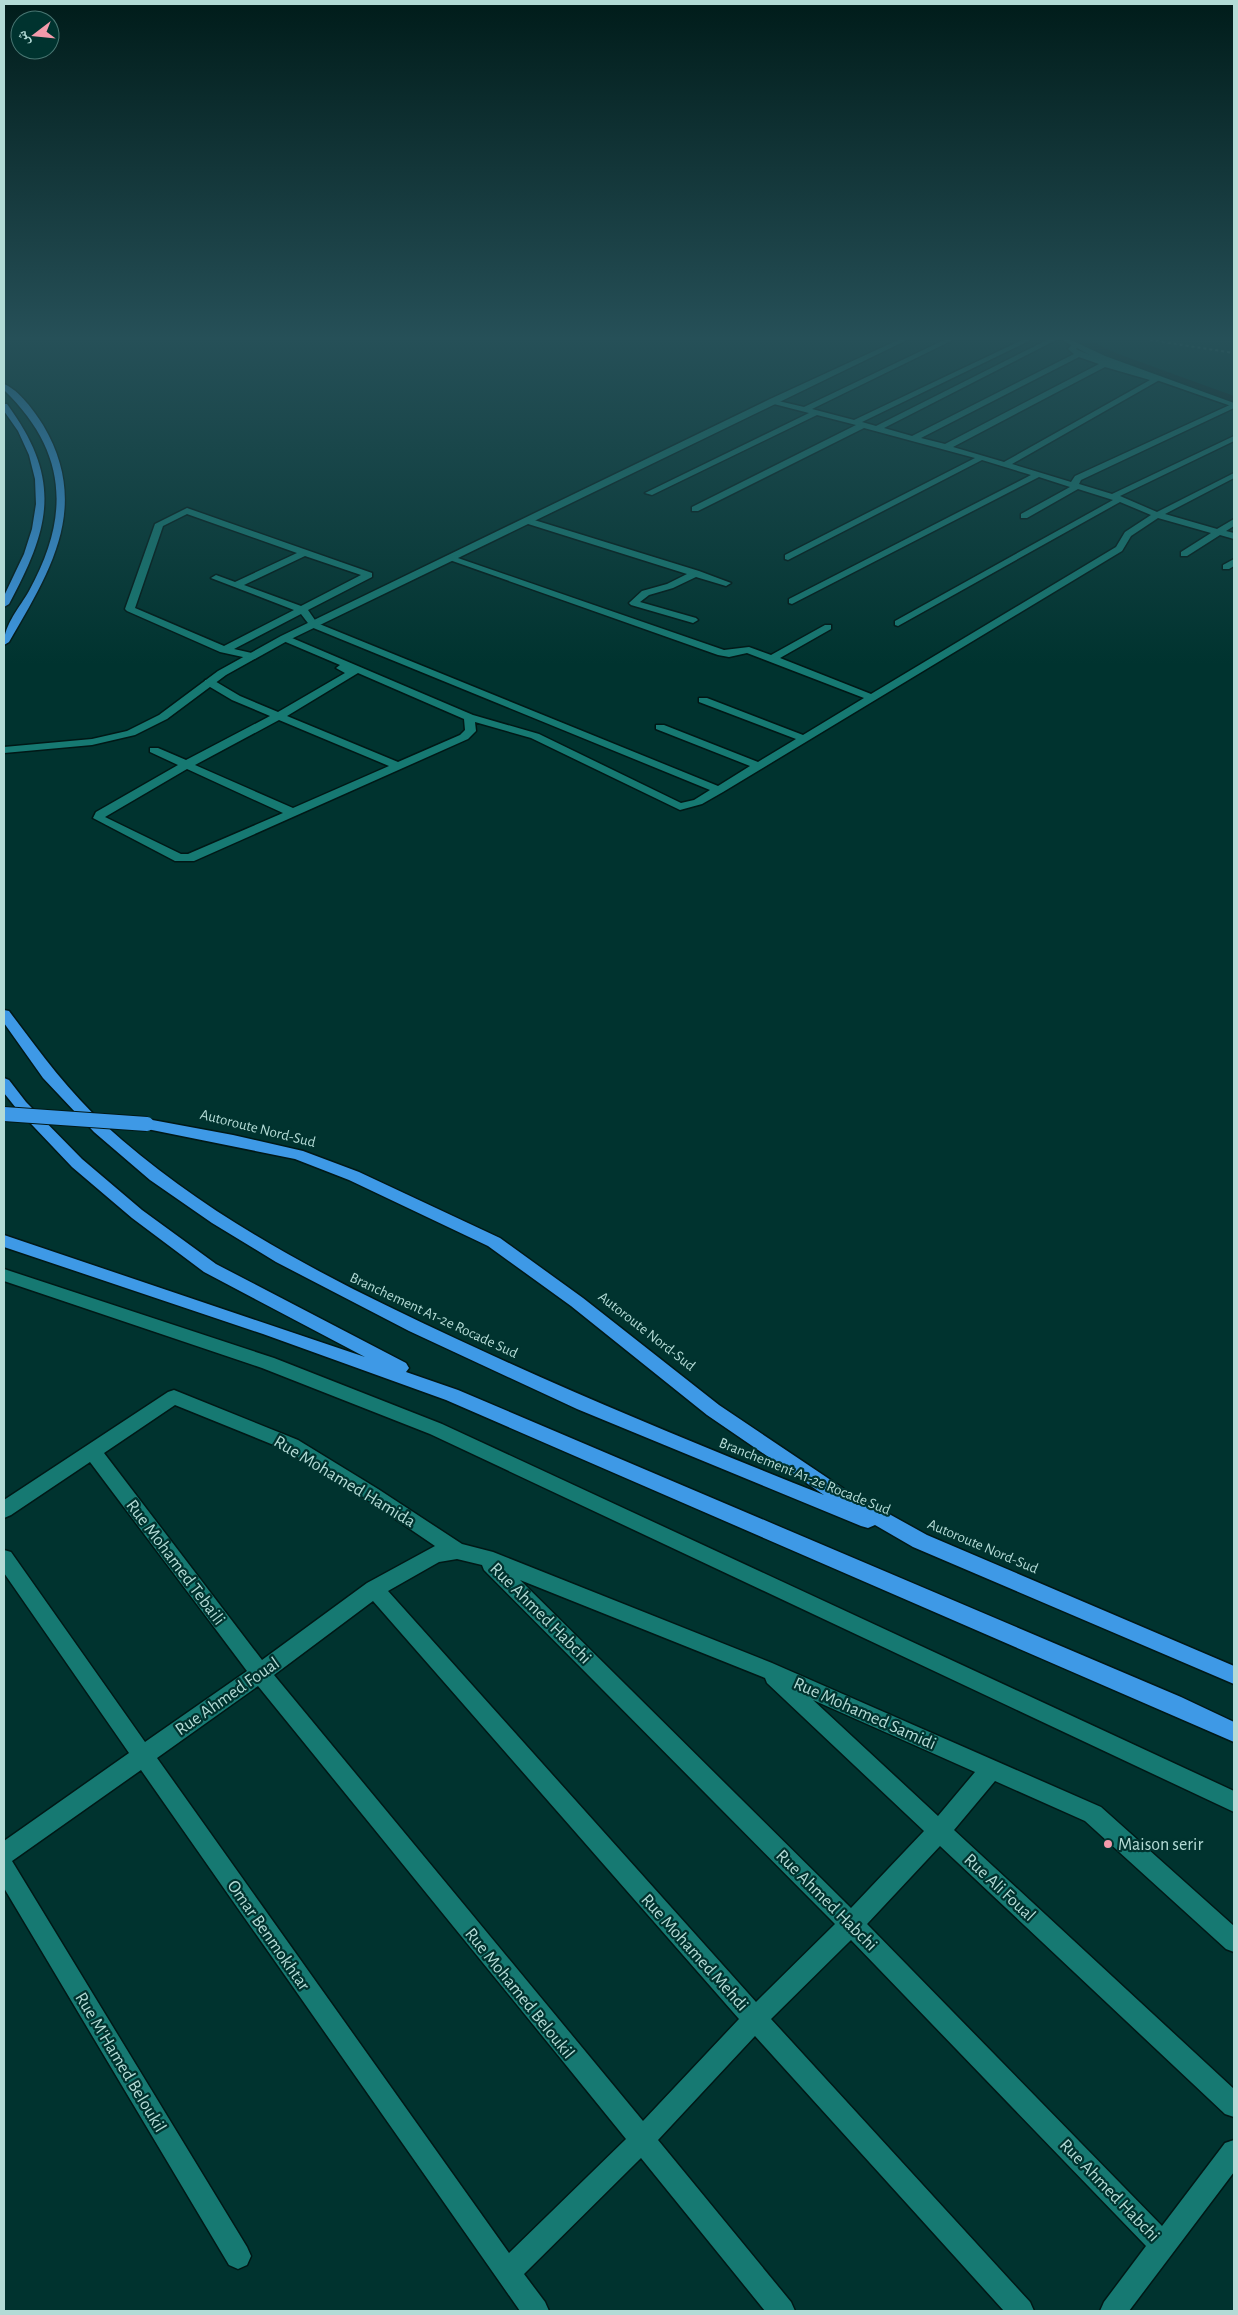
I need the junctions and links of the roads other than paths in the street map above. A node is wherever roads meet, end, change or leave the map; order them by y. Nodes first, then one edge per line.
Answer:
1 (31, 448) edge
2 (52, 448) edge
3 (677, 448) edge
4 (743, 448) edge
5 (811, 448) edge
6 (949, 448) edge
7 (1034, 448) edge
8 (1142, 448) edge
9 (1214, 448) edge
10 (981, 458) junction
11 (1004, 465) junction
12 (1037, 475) junction
13 (1234, 476) edge
14 (1074, 486) junction
15 (650, 493) dead end
16 (1116, 498) junction
17 (695, 509) dead end
18 (1157, 515) junction
19 (1024, 516) dead end
20 (528, 520) junction
21 (1234, 522) edge
22 (1218, 532) junction
23 (1234, 536) edge
24 (305, 552) junction
25 (1184, 554) dead end
26 (788, 557) dead end
27 (449, 558) junction
28 (696, 573) junction
29 (216, 578) dead end
30 (726, 583) dead end
31 (236, 585) junction
32 (792, 601) dead end
33 (4, 604) edge
34 (302, 610) junction
35 (693, 620) dead end
36 (898, 623) dead end
37 (314, 624) junction
38 (828, 627) dead end
39 (281, 640) junction
40 (4, 642) edge
41 (224, 650) junction
42 (252, 656) junction
43 (773, 658) junction
44 (222, 673) junction
45 (209, 682) junction
46 (233, 696) junction
47 (873, 698) junction
48 (703, 700) dead end
49 (279, 716) junction
50 (469, 717) junction
51 (660, 726) dead end
52 (805, 739) junction
53 (4, 750) edge
54 (154, 750) dead end
55 (186, 765) junction
56 (398, 766) junction
57 (759, 766) junction
58 (719, 790) junction
59 (293, 812) junction
60 (4, 1014) edge
61 (4, 1083) edge
62 (4, 1114) edge
63 (4, 1241) edge
64 (4, 1275) edge
65 (452, 1395) junction
66 (92, 1451) junction
67 (4, 1510) edge
68 (920, 1541) junction
69 (457, 1551) junction
70 (4, 1558) edge
71 (486, 1558) junction
72 (374, 1590) junction
73 (765, 1669) junction
74 (260, 1673) junction
75 (1234, 1676) edge
76 (1234, 1732) edge
77 (142, 1755) junction
78 (992, 1768) junction
79 (1234, 1802) edge
80 (938, 1831) junction
81 (4, 1854) edge
82 (4, 1868) edge
83 (851, 1924) junction
84 (1234, 1941) edge
85 (755, 2019) junction
86 (1234, 2105) edge
87 (641, 2141) junction
88 (1234, 2152) edge
89 (1164, 2246) junction
90 (238, 2256) dead end
91 (507, 2273) junction
92 (536, 2311) edge
93 (782, 2311) edge
94 (1022, 2311) edge
95 (1113, 2311) edge

1 - 33 highway
2 - 40 highway
3 - 20 street
4 - 15 street
5 - 17 street
6 - 10 street
7 - 11 street
8 - 14 street
9 - 16 street
10 - 11 street
10 - 26 street
11 - 12 street
12 - 14 street
12 - 32 street
13 - 18 street
14 - 16 street
14 - 19 street
16 - 18 street
16 - 36 street
18 - 22 street
18 - 47 street
20 - 27 street
20 - 28 street
21 - 22 street
22 - 23 street
22 - 25 street
24 - 31 street
24 - 34 street
24 - 41 street
27 - 37 street
27 - 43 street
28 - 30 street
28 - 35 street
29 - 31 street
31 - 34 street
34 - 37 street
34 - 41 street
37 - 39 street
37 - 58 street
38 - 43 street
39 - 42 street
39 - 49 street
39 - 50 street
41 - 42 street
42 - 44 street
43 - 47 street
44 - 45 street
44 - 46 street
45 - 46 street
45 - 53 street
46 - 49 street
47 - 52 street
48 - 52 street
49 - 55 street
49 - 56 street
50 - 56 street
50 - 58 street
51 - 57 street
52 - 57 street
54 - 55 street
55 - 59 street
55 - 59 street
56 - 59 street
57 - 58 street
60 - 68 highway, Branchement A1-2e Rocade Sud
61 - 65 highway
62 - 68 highway, Autoroute Nord-Sud, bridge
63 - 65 highway
64 - 79 street
65 - 76 highway
66 - 67 street
66 - 69 street, Rue Mohamed Hamida
66 - 74 street, Rue Mohamed Tebaili
68 - 75 highway, Autoroute Nord-Sud
69 - 71 street, Rue Mohamed Samidi
69 - 72 street, Rue Ahmed Foual
70 - 77 street, Omar Benmokhtar
71 - 73 street, Rue Mohamed Samidi
71 - 83 street, Rue Ahmed Habchi
72 - 74 street, Rue Ahmed Foual
72 - 85 street, Rue Mohamed Mehdi
73 - 78 street, Rue Mohamed Samidi
73 - 80 street, Rue Ali Foual
74 - 77 street, Rue Ahmed Foual
74 - 87 street, Rue Mohamed Beloukil
77 - 81 street, Rue Ahmed Foual
77 - 91 street, Omar Benmokhtar
78 - 80 street
78 - 84 street, Rue Mohamed Samidi
80 - 83 street
80 - 86 street, Rue Ali Foual
82 - 90 street, Rue M'Hamed Beloukil
83 - 85 street
83 - 89 street, Rue Ahmed Habchi
85 - 87 street
85 - 94 street, Rue Mohamed Mehdi
87 - 91 street
87 - 93 street, Rue Mohamed Beloukil
88 - 89 street
89 - 95 street
91 - 92 street, Omar Benmokhtar

